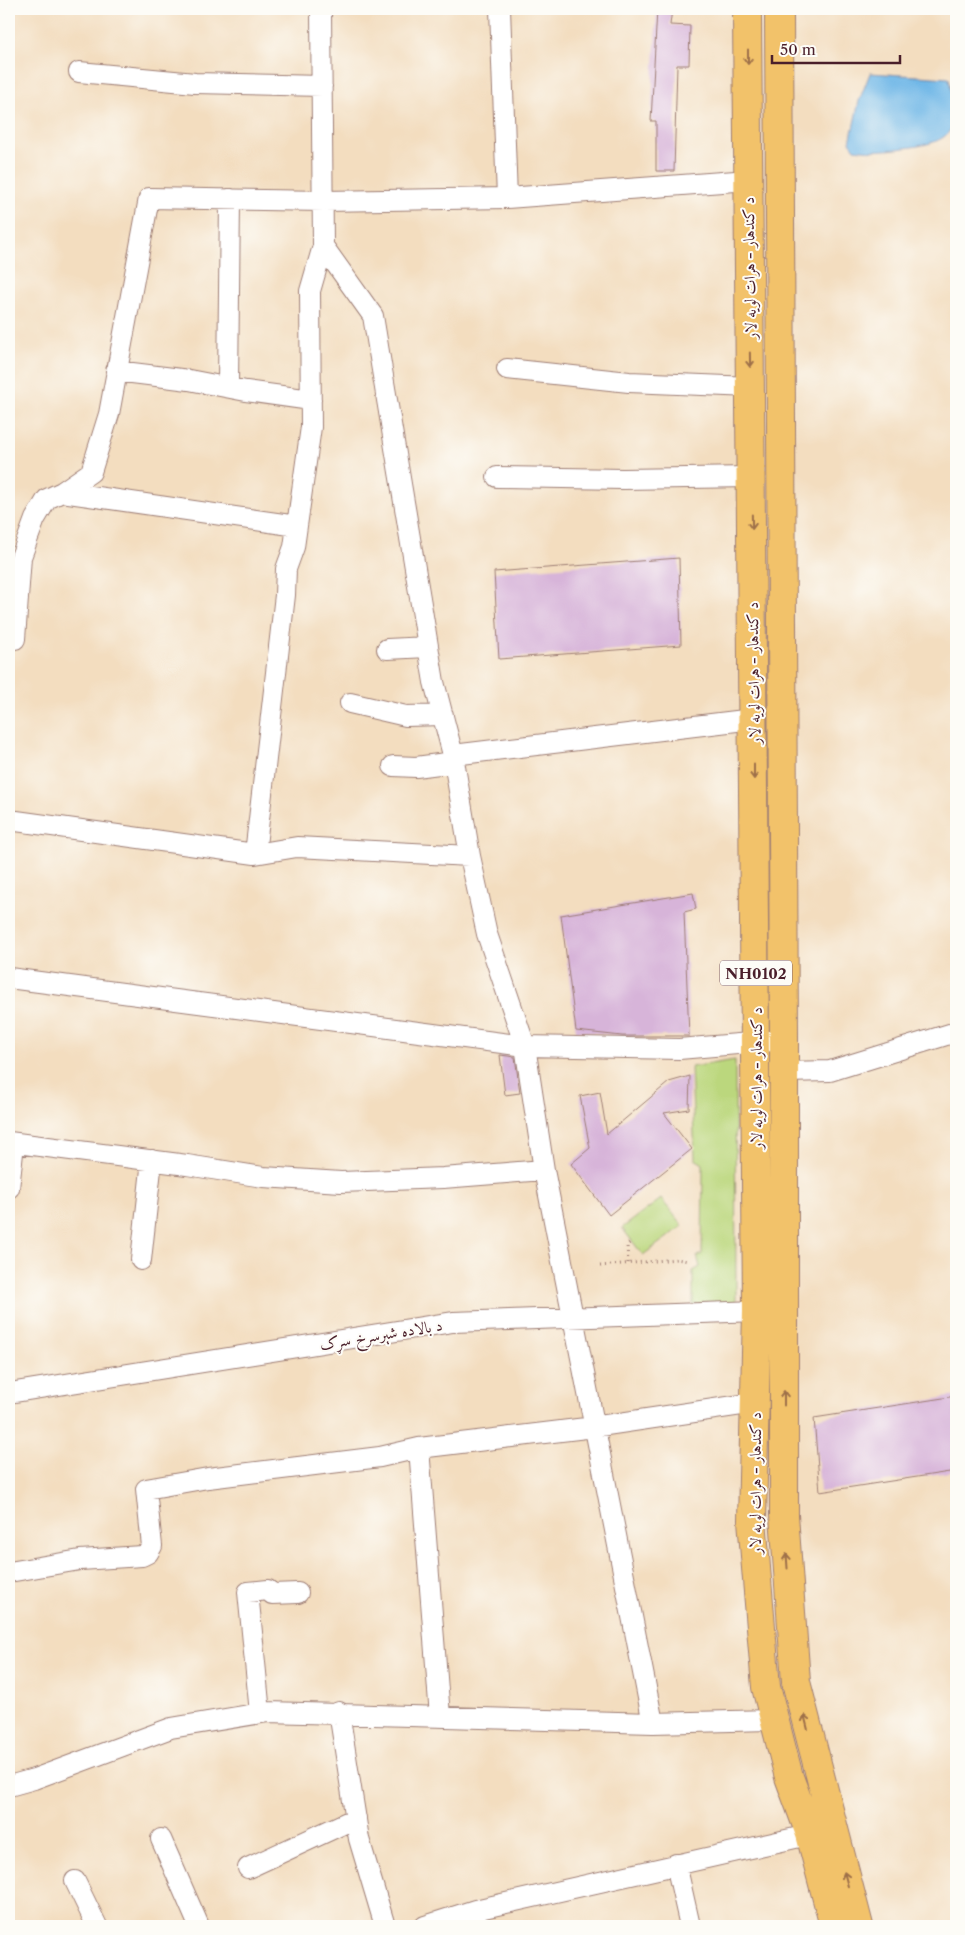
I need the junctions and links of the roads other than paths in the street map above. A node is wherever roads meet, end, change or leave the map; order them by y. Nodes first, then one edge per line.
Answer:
1 (321, 9) edge
2 (500, 9) edge
3 (747, 9) edge
4 (778, 9) edge
5 (80, 72) dead end
6 (322, 86) junction
7 (749, 180) junction
8 (507, 198) junction
9 (230, 199) junction
10 (324, 201) junction
11 (323, 246) junction
12 (506, 369) dead end
13 (116, 371) junction
14 (228, 386) junction
15 (751, 387) junction
16 (311, 400) junction
17 (497, 477) dead end
18 (751, 477) junction
19 (62, 492) junction
20 (297, 526) junction
21 (15, 555) edge
22 (9, 640) edge
23 (428, 647) junction
24 (387, 649) dead end
25 (350, 703) dead end
26 (443, 715) junction
27 (754, 719) junction
28 (454, 759) junction
29 (393, 766) dead end
30 (9, 820) edge
31 (255, 854) junction
32 (470, 856) junction
33 (9, 978) edge
34 (956, 1032) edge
35 (784, 1040) junction
36 (756, 1042) junction
37 (525, 1046) junction
38 (784, 1072) junction
39 (11, 1144) edge
40 (152, 1160) junction
41 (544, 1170) junction
42 (9, 1188) edge
43 (141, 1260) dead end
44 (757, 1311) junction
45 (574, 1318) junction
46 (9, 1393) edge
47 (755, 1403) junction
48 (593, 1426) junction
49 (419, 1448) junction
50 (9, 1572) edge
51 (298, 1593) dead end
52 (339, 1712) junction
53 (260, 1713) junction
54 (440, 1716) junction
55 (774, 1720) junction
56 (653, 1723) junction
57 (9, 1786) edge
58 (356, 1818) junction
59 (822, 1832) junction
60 (161, 1839) dead end
61 (676, 1864) junction
62 (248, 1868) dead end
63 (75, 1881) dead end
64 (97, 1926) edge
65 (199, 1926) edge
66 (386, 1926) edge
67 (425, 1926) edge
68 (690, 1926) edge
69 (834, 1926) edge
70 (859, 1926) edge

1 - 6 street
2 - 8 street
3 -> 7 highway, د کندهار - هرات لويه لار / NH0102
4 - 35 highway, د کندهار - هرات لويه لار / NH0102
5 - 6 street
6 - 10 street
7 - 8 street
7 -> 15 highway, د کندهار - هرات لويه لار / NH0102
8 - 10 street
9 - 10 street
9 - 13 street
9 - 14 street
10 - 11 street
11 - 16 street
11 - 23 street
12 - 15 street
13 - 14 street
13 - 19 street
14 - 16 street
15 - 18 highway, د کندهار - هرات لويه لار / NH0102
16 - 20 street
17 - 18 street
18 -> 27 highway, د کندهار - هرات لويه لار / NH0102
19 - 20 street
19 - 21 street
20 - 31 street
21 - 22 street
23 - 24 street
23 - 26 street
25 - 26 street
26 - 28 street
27 - 28 street
27 -> 36 highway, د کندهار - هرات لويه لار / NH0102
28 - 29 street
28 - 32 street
30 - 31 street
31 - 32 street
32 - 37 street
33 - 37 street
34 - 38 street
35 - 36 street
35 - 38 highway, د کندهار - هرات لويه لار / NH0102
36 - 37 street
36 - 44 highway, د کندهار - هرات لويه لار / NH0102
37 - 41 street
59 -> 38 highway, د کندهار - هرات لويه لار / NH0102
39 - 40 street
39 - 42 street
40 - 41 street
40 - 43 street
41 - 45 street
44 - 45 street, د بالاده شېرسرخ سړک
44 - 47 highway, د کندهار - هرات لويه لار / NH0102
45 - 46 street, د بالاده شېرسرخ سړک
45 - 48 street
47 - 48 street
47 - 55 highway, د کندهار - هرات لويه لار / NH0102
48 - 49 street
48 - 56 street
49 - 50 street
49 - 54 street
51 - 53 street
52 - 53 street
52 - 54 street
52 - 58 street
53 - 57 street
54 - 56 street
55 - 56 street
55 - 59 highway, د کندهار - هرات لويه لار / NH0102
58 - 62 street
58 - 66 street
59 - 61 street
59 - 69 highway, د کندهار - هرات لويه لار / NH0102
70 -> 59 highway, د کندهار - هرات لويه لار / NH0102
60 - 65 street
61 - 67 street
61 - 68 street
63 - 64 street

